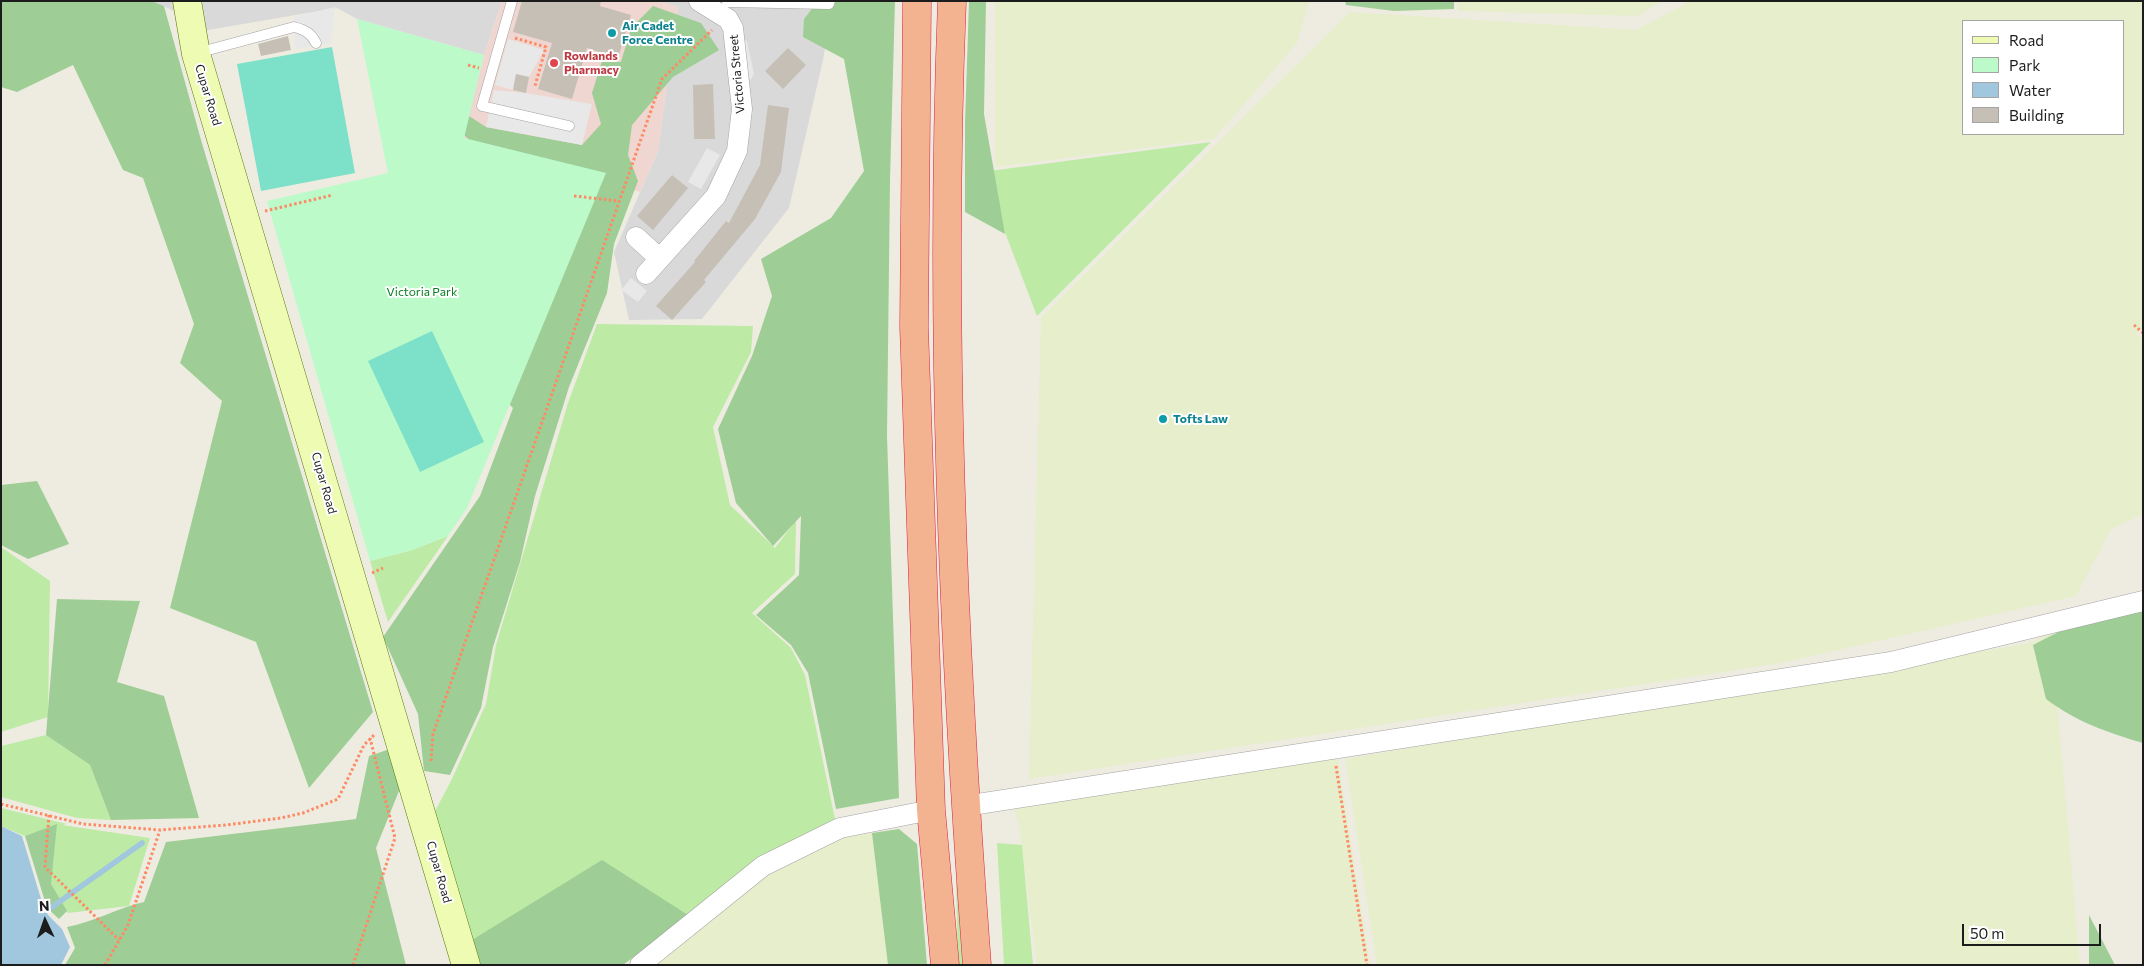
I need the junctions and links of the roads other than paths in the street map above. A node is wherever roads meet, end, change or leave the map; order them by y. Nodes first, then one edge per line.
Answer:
1 (187, 1) edge
2 (512, 1) edge
3 (699, 1) edge
4 (830, 1) edge
5 (916, 1) edge
6 (952, 1) edge
7 (723, 12) edge
8 (316, 43) dead end
9 (196, 54) junction
10 (569, 126) dead end
11 (636, 237) dead end
12 (659, 258) junction
13 (646, 274) dead end
14 (2143, 601) edge
15 (965, 806) junction
16 (932, 810) junction
17 (466, 965) edge
18 (640, 965) edge
19 (945, 965) edge
20 (977, 965) edge

1 - 9 main road, Cupar Road
2 - 10 lane
3 - 7 street
4 - 7 lane
5 - 16 highway
6 - 15 highway
7 - 12 street, Victoria Street
8 - 9 lane
9 - 17 main road, Cupar Road
11 - 12 street
12 - 13 street, Victoria Street
14 - 15 street
15 - 20 highway
16 - 18 street
16 - 19 highway

